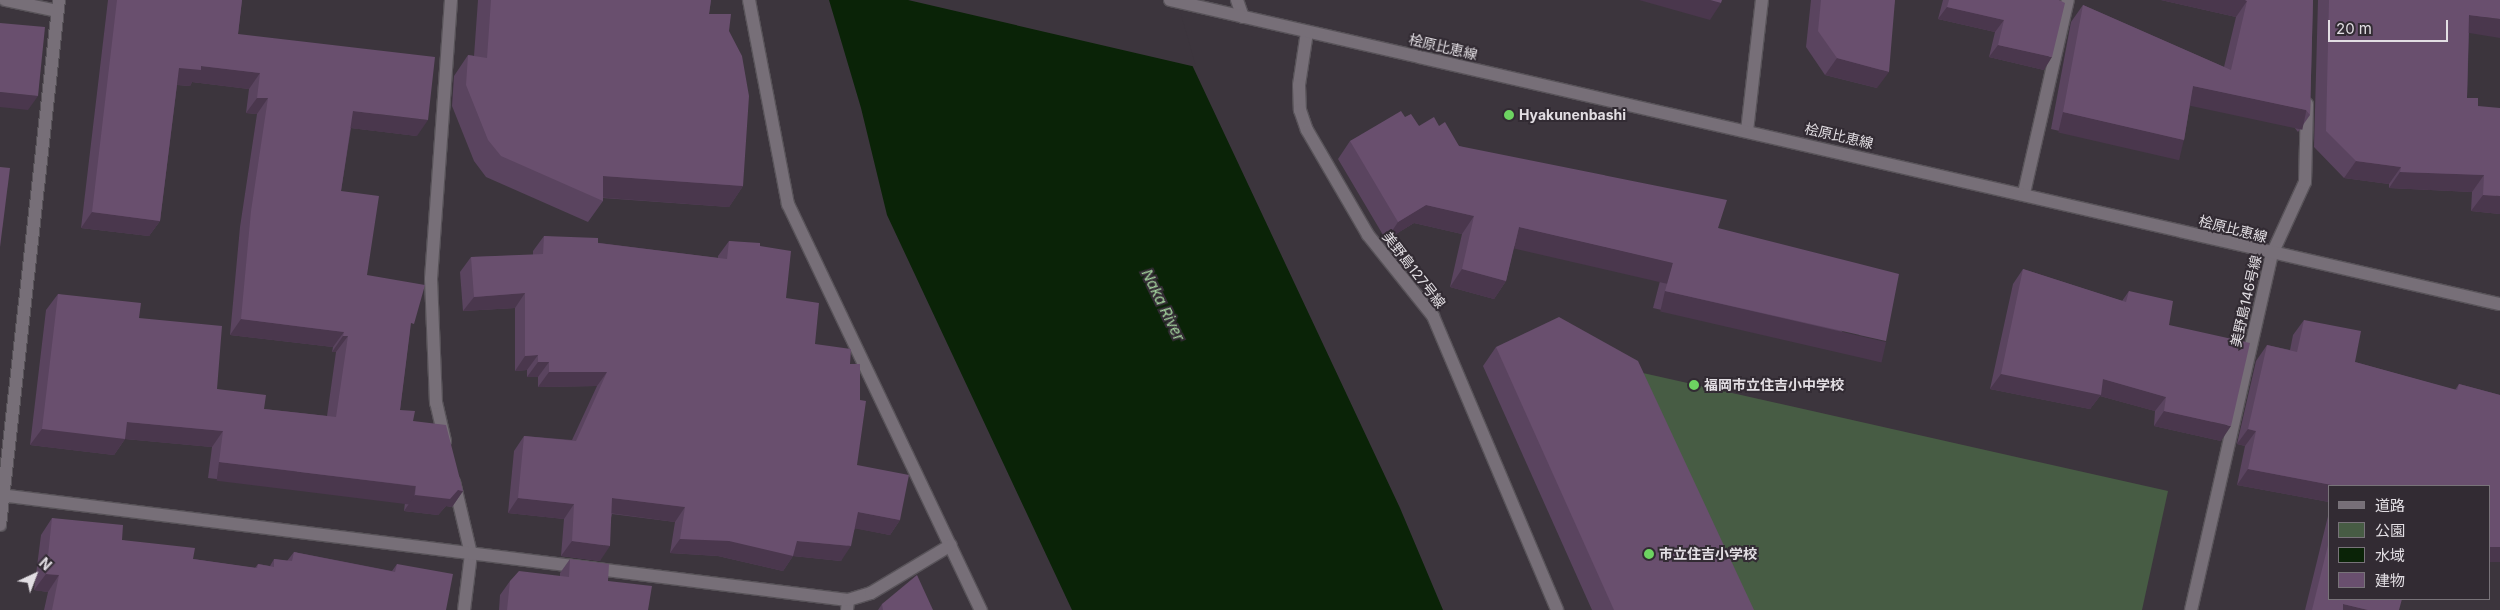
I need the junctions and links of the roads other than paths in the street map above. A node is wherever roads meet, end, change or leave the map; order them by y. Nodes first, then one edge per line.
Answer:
1 (5, 0) edge
2 (450, 0) edge
3 (750, 0) edge
4 (1170, 0) edge
5 (1237, 0) edge
6 (1762, 0) edge
7 (2068, 0) edge
8 (58, 5) edge
9 (1243, 17) junction
10 (1307, 32) junction
11 (2308, 86) edge
12 (1747, 131) junction
13 (2024, 193) junction
14 (2272, 254) junction
15 (2500, 304) edge
16 (447, 450) edge
17 (451, 469) edge
18 (2, 496) edge
19 (0, 525) edge
20 (951, 545) junction
21 (470, 554) junction
22 (848, 605) edge
23 (464, 610) edge
24 (981, 610) edge
25 (1557, 610) edge
26 (2192, 610) edge

1 - 8 street
2 - 16 street
3 - 20 street
4 - 9 street, 桧原比恵線
5 - 9 street
6 - 12 street
7 - 13 street
8 - 18 street
9 - 10 street, 桧原比恵線
10 - 12 street, 桧原比恵線
10 - 25 street, 美野島127号線
11 - 14 street, 美野島146号線
12 - 13 street, 桧原比恵線
13 - 14 street, 桧原比恵線
14 - 15 street, 桧原比恵線
14 - 26 street, 美野島146号線
17 - 21 street
18 - 19 street
18 - 21 street
20 - 22 street
20 - 24 street
21 - 22 street
21 - 23 street

